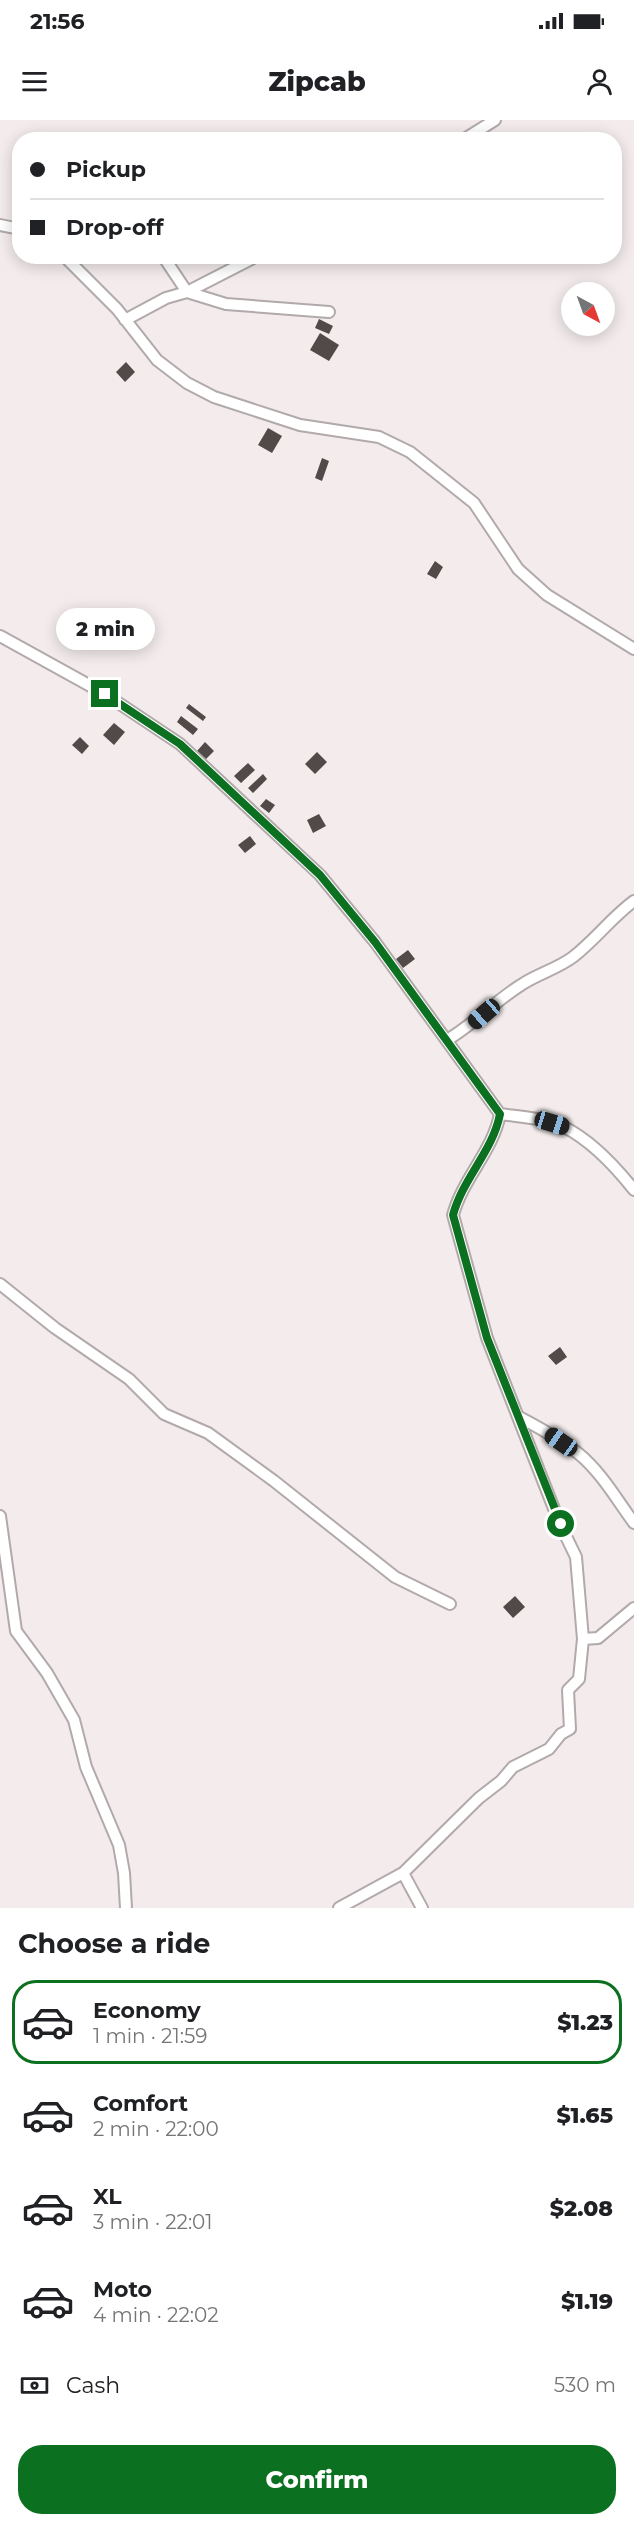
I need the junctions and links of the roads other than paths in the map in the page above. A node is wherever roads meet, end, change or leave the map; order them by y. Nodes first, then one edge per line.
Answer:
1 (495, 120) edge
2 (476, 132) edge
3 (72, 264) edge
4 (168, 264) edge
5 (241, 264) edge
6 (187, 292) junction
7 (329, 312) dead end
8 (125, 320) junction
9 (0, 636) edge
10 (634, 649) edge
11 (634, 901) edge
12 (447, 1040) junction
13 (500, 1114) junction
14 (634, 1190) edge
15 (0, 1284) edge
16 (519, 1417) junction
17 (0, 1516) edge
18 (634, 1523) edge
19 (450, 1604) dead end
20 (634, 1608) edge
21 (583, 1639) junction
22 (403, 1873) junction
23 (126, 1908) edge
24 (339, 1908) edge
25 (422, 1908) edge

1 - 2 street
3 - 8 street
4 - 6 street
5 - 6 street
6 - 7 street
6 - 8 street
8 - 10 street
9 - 12 street
11 - 12 street
12 - 13 street
13 - 14 street
13 - 16 street
15 - 19 street
16 - 18 street
16 - 21 street
17 - 23 street
20 - 21 street
21 - 22 street
22 - 24 street
22 - 25 street

